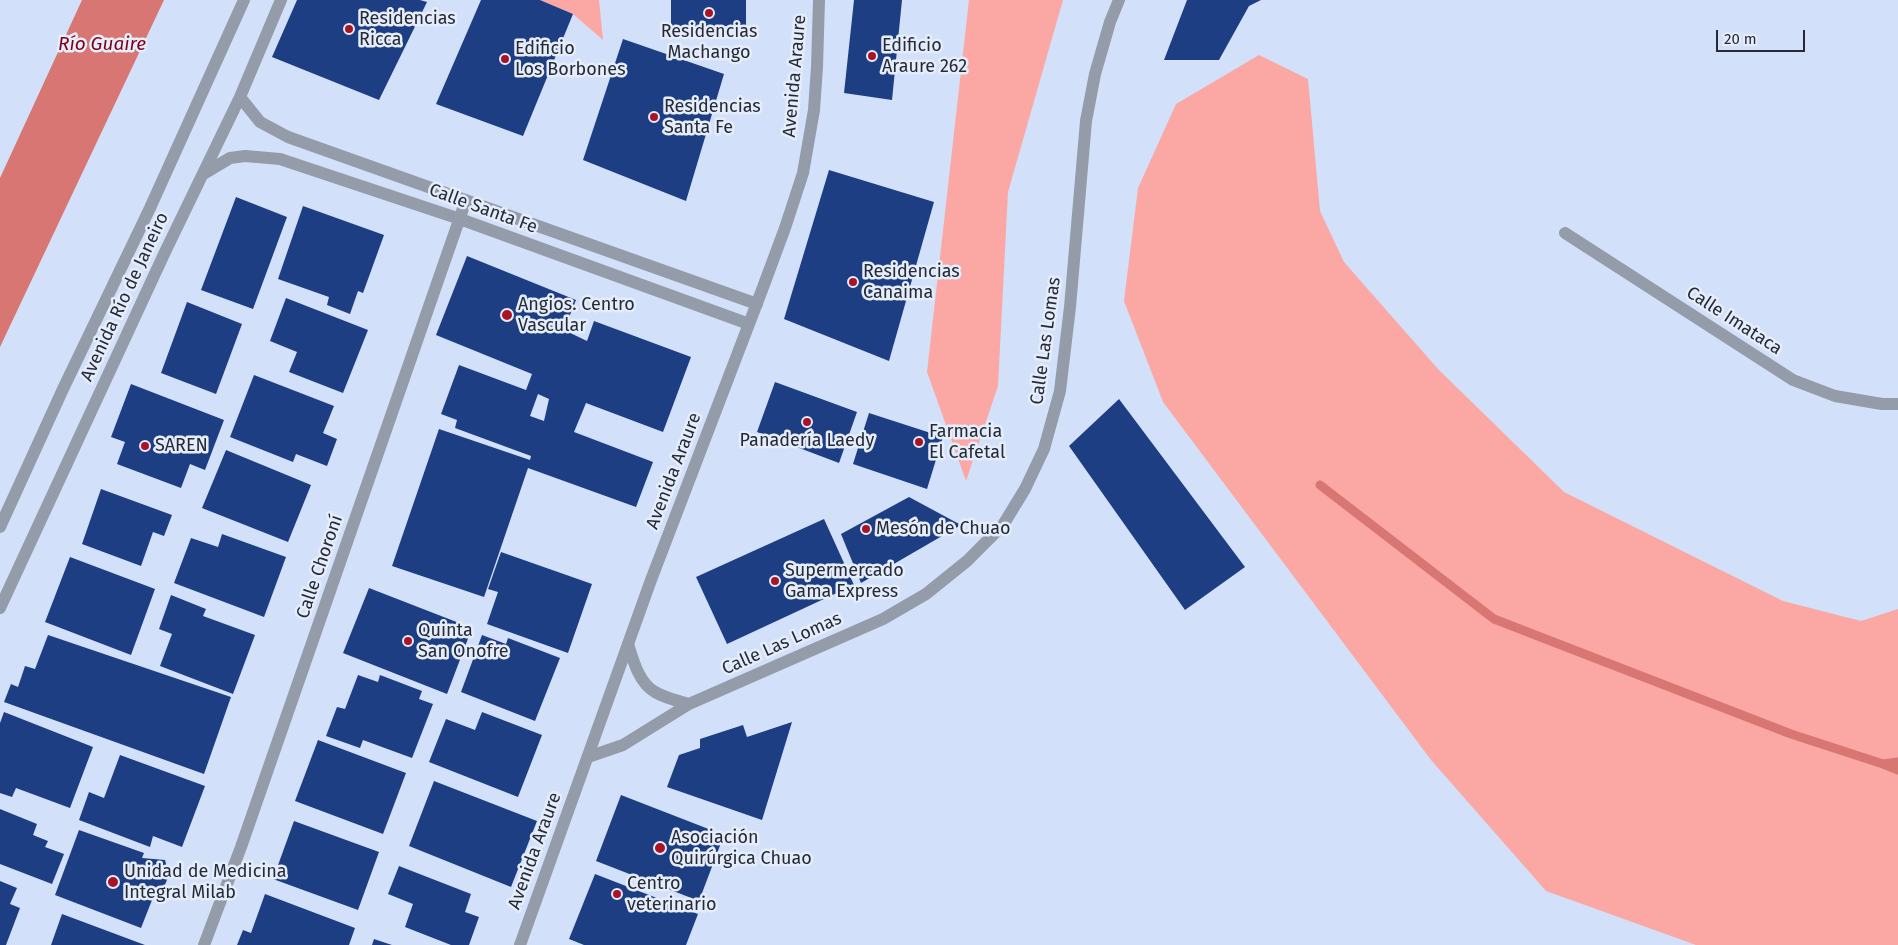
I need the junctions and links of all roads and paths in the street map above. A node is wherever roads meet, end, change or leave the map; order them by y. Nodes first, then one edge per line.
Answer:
1 (244, 0) edge
2 (282, 0) edge
3 (818, 0) edge
4 (1119, 0) edge
5 (240, 97) junction
6 (204, 174) junction
7 (466, 200) junction
8 (460, 219) junction
9 (1565, 233) dead end
10 (757, 304) junction
11 (749, 324) junction
12 (1898, 404) edge
13 (0, 527) edge
14 (0, 608) edge
15 (628, 644) junction
16 (689, 704) junction
17 (588, 757) junction
18 (204, 945) edge
19 (520, 945) edge

1 - 13 street, Avenida Río de Janeiro
2 - 5 street, Avenida Río de Janeiro
3 - 10 street, Avenida Araure
4 - 16 street, Calle Las Lomas
5 - 6 street, Avenida Río de Janeiro
5 - 7 street, Calle Santa Fe
6 - 8 street, Calle Santa Fe
6 - 14 street, Avenida Río de Janeiro
7 - 8 street, Calle Choroní
7 - 10 street, Calle Santa Fe
8 - 11 street, Calle Santa Fe
8 - 18 street, Calle Choroní
9 - 12 street, Calle Imataca
10 - 11 street, Avenida Araure
11 - 15 street, Avenida Araure
15 - 16 street
15 - 17 street, Avenida Araure
16 - 17 street, Calle Las Lomas
17 - 19 street, Avenida Araure

